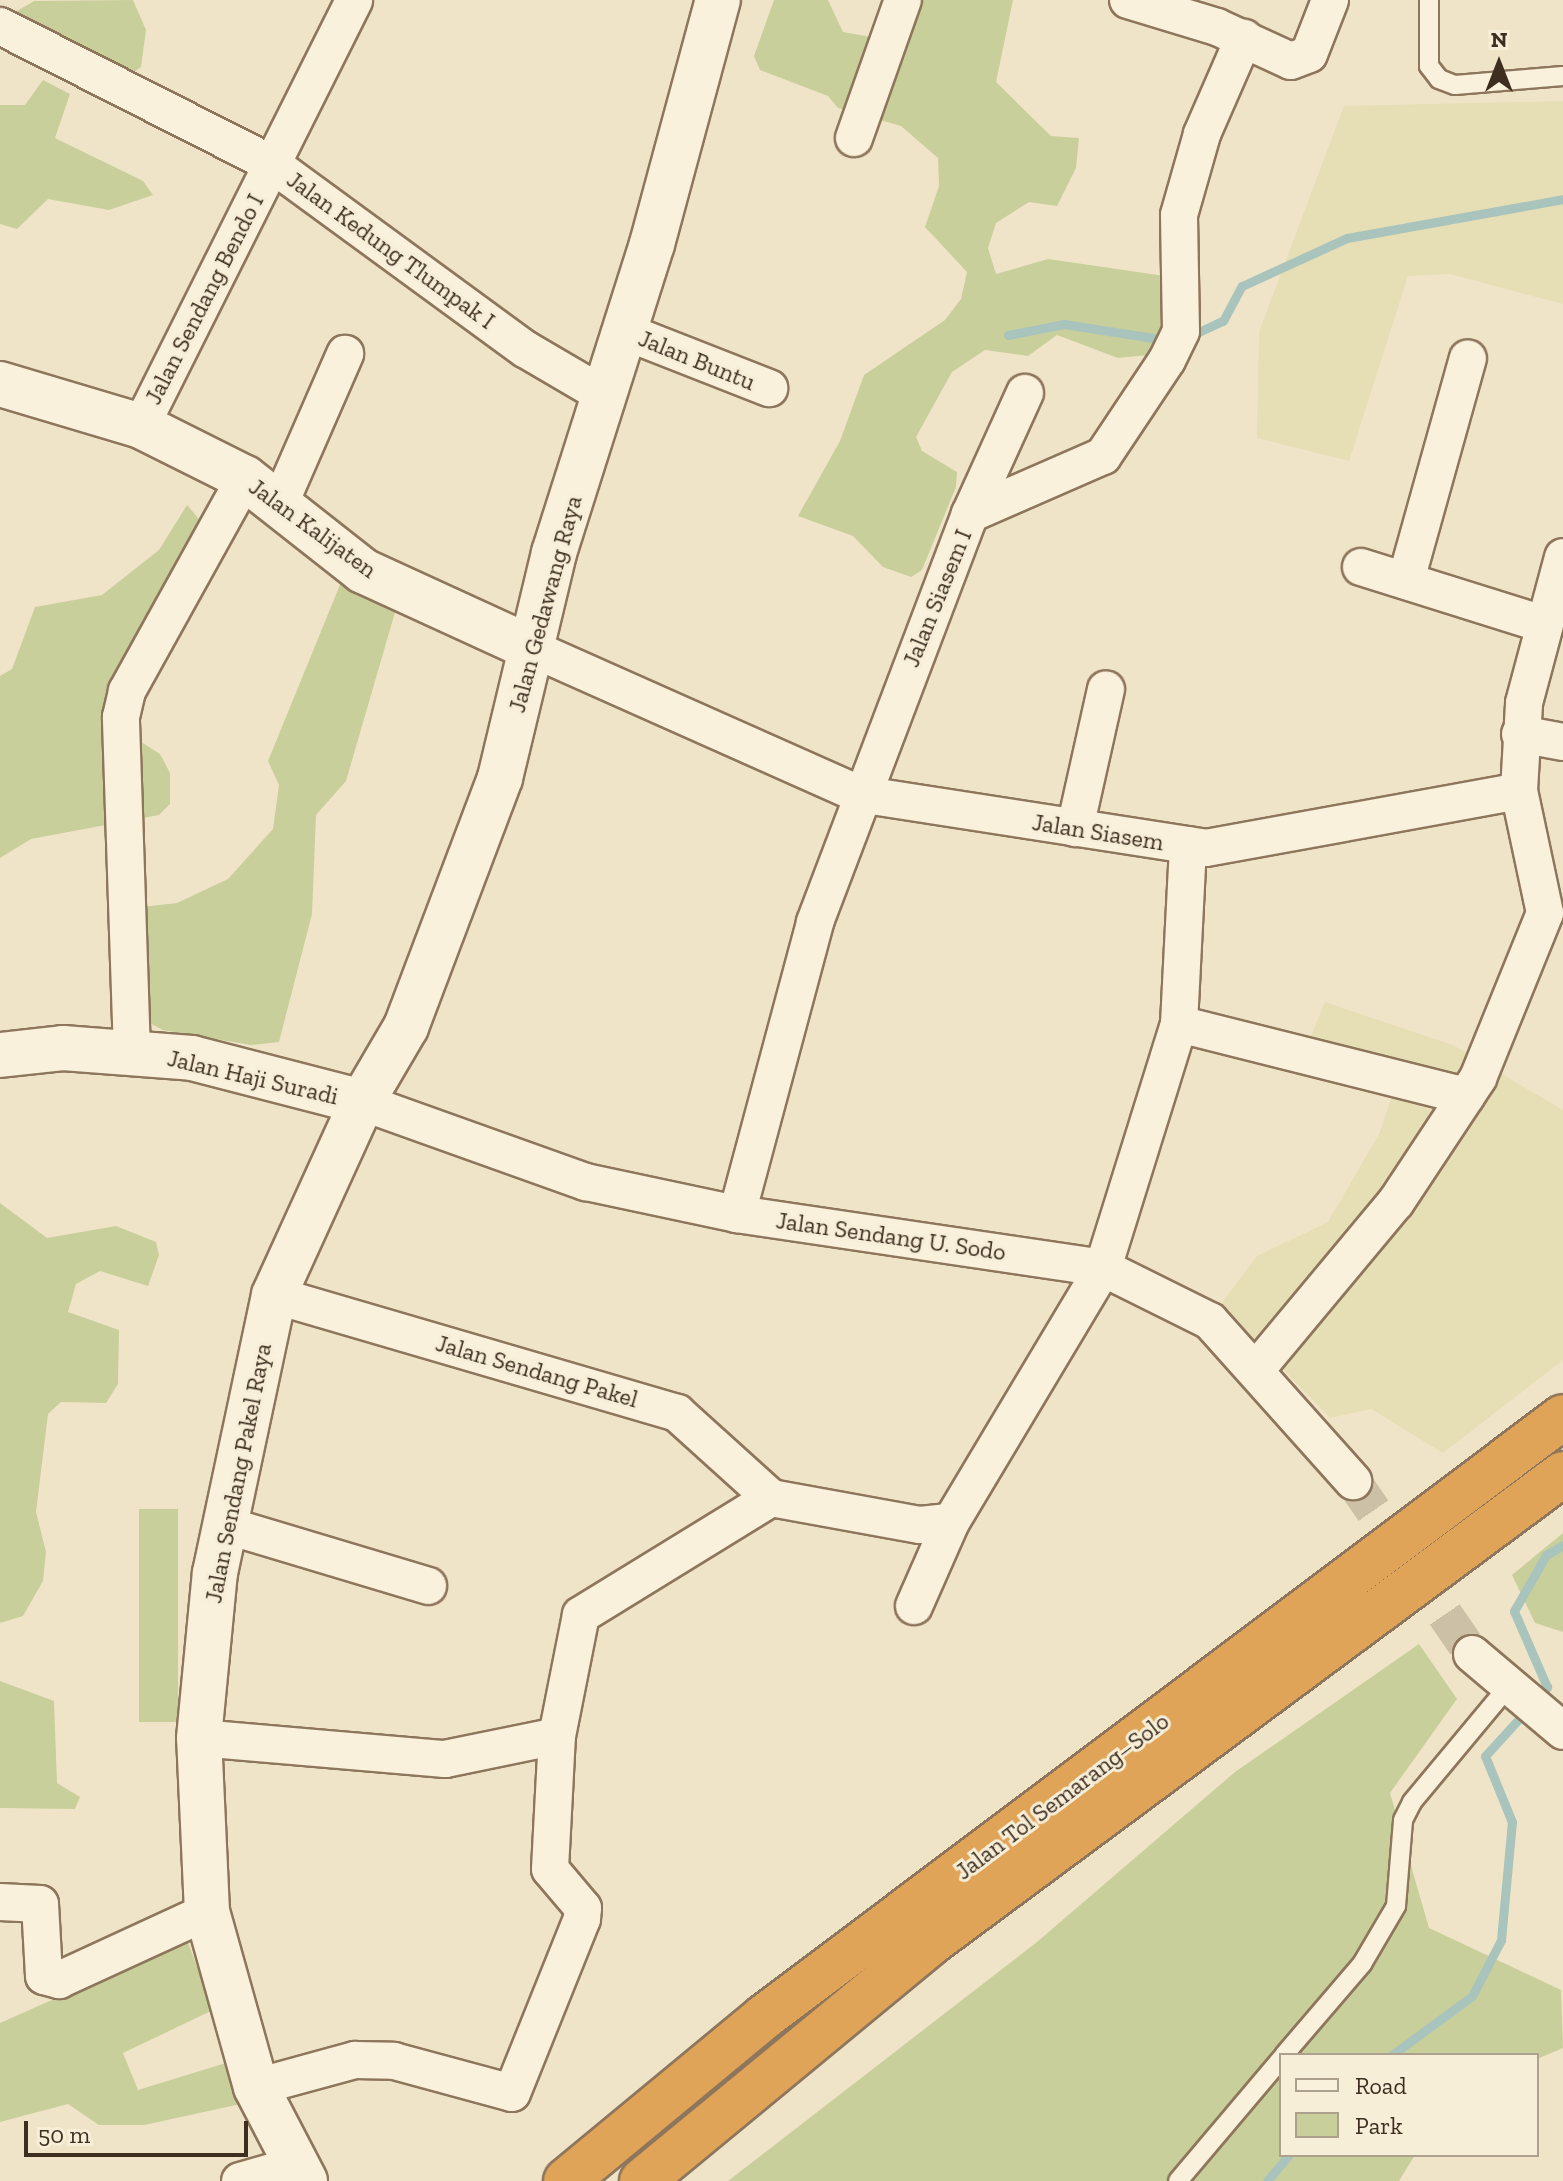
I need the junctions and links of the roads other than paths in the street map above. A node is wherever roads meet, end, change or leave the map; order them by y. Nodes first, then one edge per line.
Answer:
1 (354, 0) edge
2 (718, 0) edge
3 (903, 0) edge
4 (1128, 0) edge
5 (1330, 0) edge
6 (1429, 0) edge
7 (0, 26) edge
8 (1244, 38) junction
9 (1563, 76) edge
10 (854, 138) dead end
11 (272, 164) junction
12 (626, 332) junction
13 (345, 354) dead end
14 (1468, 358) dead end
15 (0, 384) edge
16 (769, 388) dead end
17 (1025, 393) dead end
18 (605, 396) junction
19 (141, 426) junction
20 (245, 478) junction
21 (280, 503) junction
22 (970, 514) junction
23 (1563, 557) edge
24 (1361, 567) dead end
25 (1406, 580) junction
26 (1543, 624) junction
27 (533, 649) junction
28 (1106, 689) dead end
29 (1520, 734) junction
30 (1563, 742) edge
31 (1519, 791) junction
32 (859, 794) junction
33 (1075, 828) junction
34 (1188, 845) junction
35 (1554, 915) edge
36 (1179, 1024) junction
37 (132, 1053) junction
38 (0, 1055) edge
39 (1466, 1096) junction
40 (362, 1102) junction
41 (737, 1214) junction
42 (1103, 1268) junction
43 (274, 1295) junction
44 (1255, 1371) junction
45 (1563, 1417) edge
46 (1563, 1474) edge
47 (1353, 1481) tunnel mouth
48 (771, 1498) junction
49 (951, 1522) junction
50 (225, 1525) junction
51 (428, 1586) dead end
52 (914, 1606) dead end
53 (1472, 1654) tunnel mouth
54 (1533, 1710) edge
55 (557, 1736) junction
56 (199, 1738) junction
57 (0, 1902) edge
58 (207, 1912) junction
59 (1286, 2053) edge
60 (1279, 2062) edge
61 (256, 2087) junction
62 (300, 2173) edge
63 (240, 2181) edge
64 (566, 2181) edge
65 (642, 2181) edge
66 (1178, 2181) edge

1 - 11 street, Jalan Sendang Bendo I
2 - 12 street, Jalan Gedawang Raya
3 - 10 street
4 - 8 street
5 - 8 street
6 - 9 lane
7 - 11 street, Jalan Kedung Tlumpak I
8 - 22 street, Jalan Siasem I
11 - 18 street, Jalan Kedung Tlumpak I
11 - 19 street, Jalan Sendang Bendo I
12 - 16 street, Jalan Buntu
12 - 18 street, Jalan Gedawang Raya
13 - 21 street
14 - 25 street
15 - 19 street, Jalan Kalijaten
17 - 22 street
18 - 27 street, Jalan Gedawang Raya
19 - 20 street, Jalan Kalijaten
20 - 21 street, Jalan Kalijaten
20 - 37 street
21 - 27 street, Jalan Kalijaten
22 - 32 street, Jalan Siasem I
23 - 26 street
24 - 25 street
25 - 26 street
26 - 29 street
27 - 32 street, Jalan Siasem
27 - 40 street, Jalan Gedawang Raya
28 - 33 street
29 - 30 street
29 - 31 street
31 - 34 street, Jalan Siasem
31 - 35 street
32 - 33 street, Jalan Siasem
32 - 41 street, Jalan Siasem I
33 - 34 street, Jalan Siasem
34 - 36 street
35 - 39 street
36 - 39 street
36 - 42 street
37 - 38 street, Jalan Haji Suradi
37 - 40 street, Jalan Haji Suradi
39 - 44 street
40 - 41 street, Jalan Sendang U. Sodo
40 - 43 street, Jalan Sendang Pakel Raya
41 - 42 street, Jalan Sendang U. Sodo
42 - 44 street, Jalan Sendang U. Sodo
42 - 49 street
43 - 48 street, Jalan Sendang Pakel
43 - 50 street, Jalan Sendang Pakel Raya
44 - 47 street, Jalan Sendang U. Sodo
45 - 64 highway, Jalan Tol Semarang–Solo
46 - 65 highway, Jalan Tol Semarang–Solo
48 - 49 street
48 - 55 street
49 - 52 street
50 - 51 street
50 - 56 street, Jalan Sendang Pakel Raya
53 - 54 street
54 - 59 lane
55 - 56 street
55 - 61 street
56 - 58 street, Jalan Sendang Pakel Raya
57 - 58 street
58 - 61 street, Jalan Sendang Pakel Raya
60 - 66 lane
61 - 62 street, Jalan Sendang Pakel Raya
62 - 63 street

